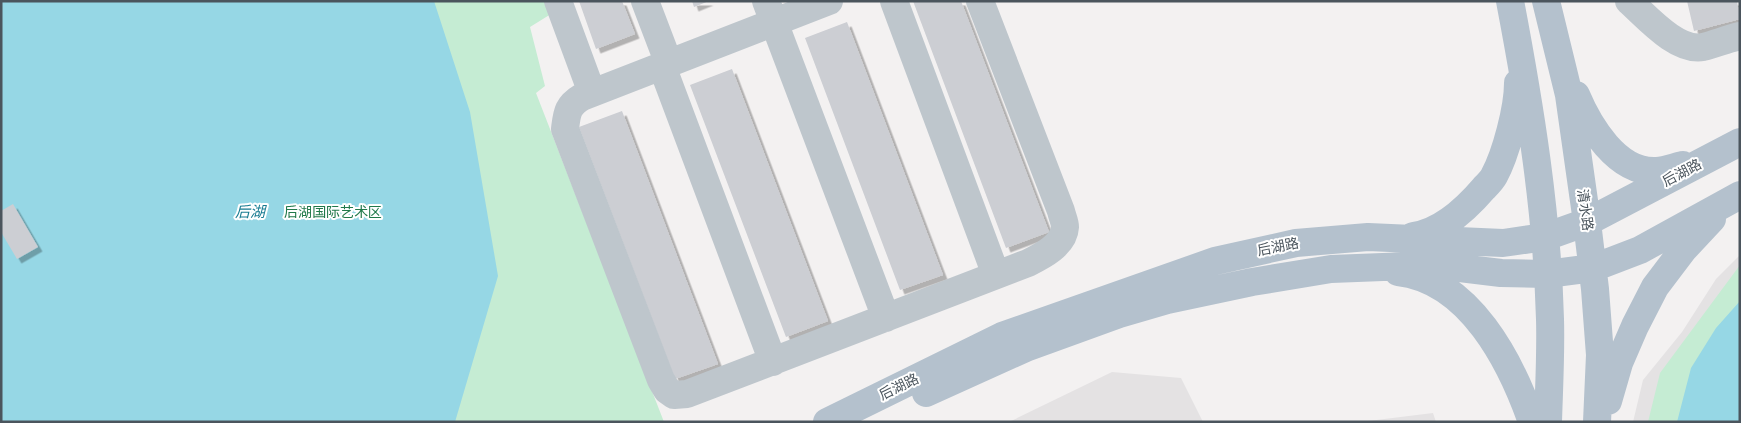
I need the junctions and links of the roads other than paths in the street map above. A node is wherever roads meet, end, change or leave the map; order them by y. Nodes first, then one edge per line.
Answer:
1 (558, 1) edge
2 (645, 1) edge
3 (829, 1) edge
4 (894, 1) edge
5 (980, 1) edge
6 (1510, 1) edge
7 (1546, 1) edge
8 (1629, 1) edge
9 (770, 12) edge
10 (1740, 36) edge
11 (1517, 39) junction
12 (1560, 62) junction
13 (666, 65) junction
14 (592, 93) junction
15 (1730, 148) edge
16 (1740, 196) edge
17 (1587, 222) junction
18 (1545, 237) junction
19 (1392, 238) junction
20 (1365, 268) junction
21 (1593, 268) junction
22 (1547, 274) junction
23 (996, 275) junction
24 (886, 318) junction
25 (773, 362) junction
26 (827, 422) edge
27 (864, 422) edge
28 (1532, 422) edge
29 (1548, 422) edge
30 (1597, 422) edge
31 (1602, 422) edge

1 - 14 street
2 - 13 street
3 - 9 street
4 - 23 street
5 - 23 street
6 - 11 main road
7 - 12 main road, 清水路
8 - 10 street
9 - 13 street
9 - 24 street
11 - 18 main road
11 - 19 main road
12 - 15 main road
12 - 17 main road, 清水路
13 - 14 street
13 - 25 street
14 - 25 street
15 - 17 main road, 后湖路
16 - 21 main road, 后湖路
16 - 31 main road
17 - 18 main road, 后湖路
17 - 21 main road, 清水路
18 - 19 main road, 后湖路
18 - 22 main road
19 - 26 main road, 后湖路
20 - 22 main road, 后湖路
20 - 27 main road, 后湖路
20 - 28 main road
21 - 22 main road, 后湖路
21 - 30 main road, 清水路
22 - 29 main road
23 - 24 street
24 - 25 street

